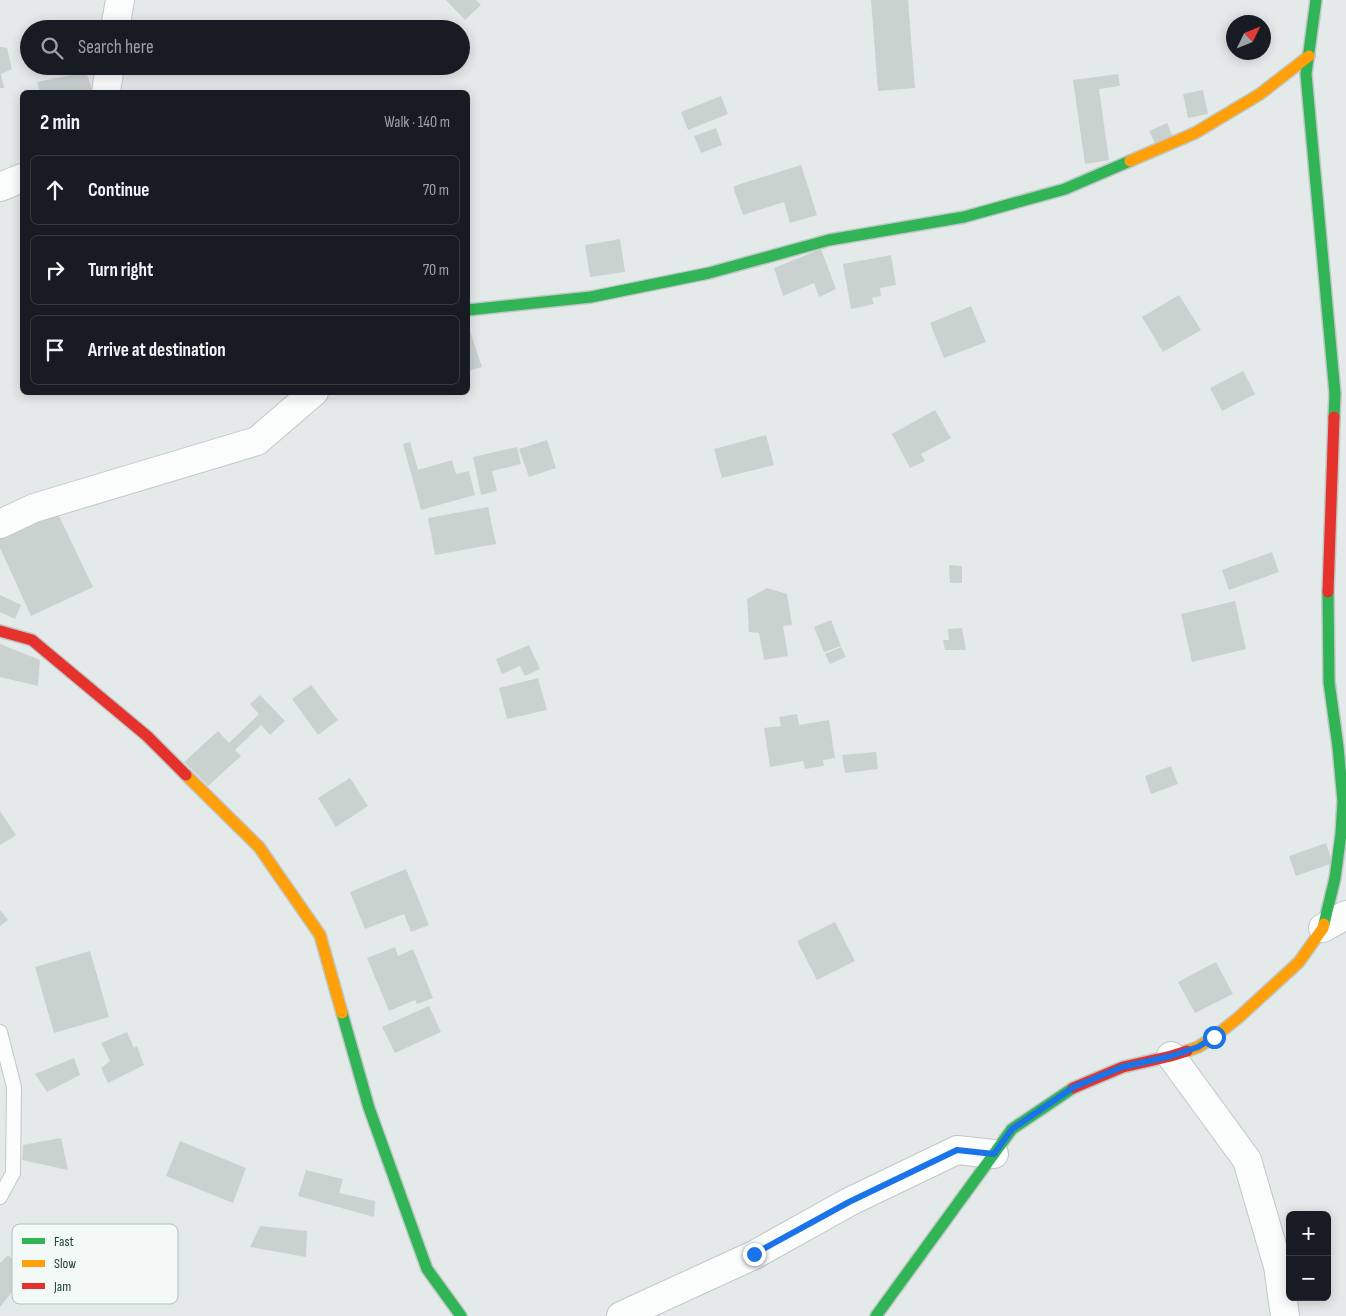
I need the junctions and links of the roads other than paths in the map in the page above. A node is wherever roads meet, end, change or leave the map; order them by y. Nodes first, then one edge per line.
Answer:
1 (120, 0) edge
2 (1316, 0) edge
3 (117, 20) edge
4 (1309, 56) junction
5 (109, 75) edge
6 (106, 90) edge
7 (20, 179) edge
8 (0, 187) edge
9 (470, 310) edge
10 (1340, 392) edge
11 (311, 395) edge
12 (0, 524) edge
13 (0, 631) edge
14 (1342, 747) edge
15 (1346, 915) edge
16 (1323, 928) junction
17 (0, 1032) edge
18 (1171, 1056) junction
19 (994, 1154) junction
20 (0, 1197) edge
21 (461, 1316) edge
22 (621, 1316) edge
23 (876, 1316) edge
24 (1285, 1316) edge

1 - 3 street
2 - 4 street
4 - 9 street
4 - 10 street
5 - 6 street
7 - 8 street
10 - 14 street
11 - 12 street
13 - 21 street
14 - 16 street
15 - 16 street
16 - 18 street
17 - 20 lane
18 - 19 street
18 - 24 street
19 - 22 street
19 - 23 street

